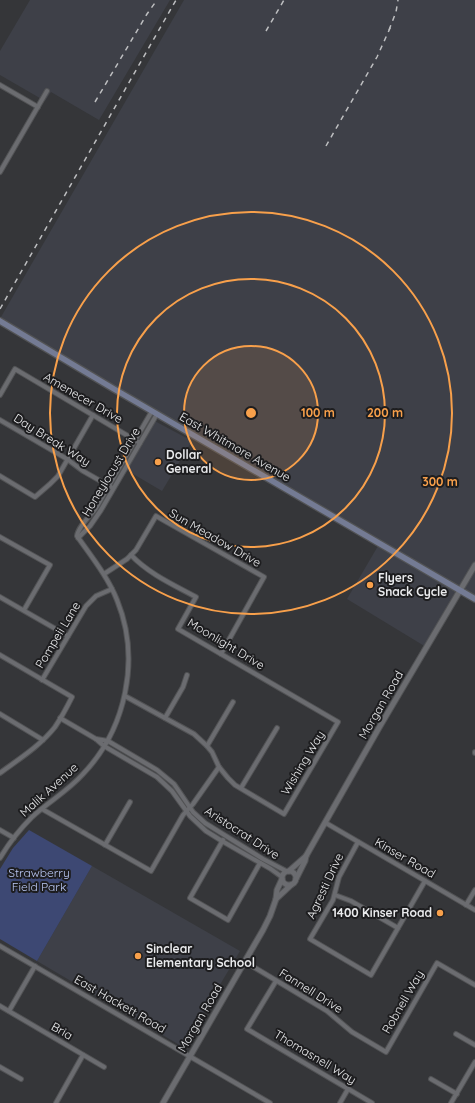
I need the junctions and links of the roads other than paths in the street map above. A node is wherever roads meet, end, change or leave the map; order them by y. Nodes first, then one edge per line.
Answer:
1 (0, 85) edge
2 (47, 91) dead end
3 (38, 107) junction
4 (0, 172) edge
5 (0, 321) edge
6 (0, 395) edge
7 (155, 412) junction
8 (93, 415) junction
9 (0, 420) edge
10 (135, 440) junction
11 (140, 443) junction
12 (67, 459) junction
13 (0, 476) edge
14 (108, 486) junction
15 (114, 489) junction
16 (0, 537) edge
17 (78, 537) junction
18 (131, 555) junction
19 (475, 565) edge
20 (104, 574) junction
21 (112, 588) junction
22 (460, 590) junction
23 (0, 597) edge
24 (475, 599) edge
25 (24, 610) junction
26 (68, 636) junction
27 (221, 654) junction
28 (0, 655) edge
29 (186, 675) dead end
30 (42, 680) junction
31 (124, 696) junction
32 (233, 702) dead end
33 (0, 714) edge
34 (60, 718) junction
35 (164, 718) junction
36 (338, 722) joint
37 (277, 728) dead end
38 (96, 738) junction
39 (43, 740) junction
40 (108, 741) junction
41 (104, 746) junction
42 (207, 746) junction
43 (219, 767) junction
44 (0, 773) edge
45 (241, 788) junction
46 (130, 802) dead end
47 (190, 807) junction
48 (42, 809) junction
49 (186, 811) junction
50 (326, 823) junction
51 (0, 830) edge
52 (225, 836) junction
53 (14, 838) junction
54 (222, 841) junction
55 (358, 842) junction
56 (105, 845) junction
57 (306, 856) junction
58 (0, 858) edge
59 (260, 863) junction
60 (288, 871) junction
61 (282, 878) junction
62 (296, 879) junction
63 (425, 881) junction
64 (292, 884) junction
65 (475, 890) edge
66 (335, 895) junction
67 (276, 899) junction
68 (466, 905) junction
69 (475, 910) edge
70 (398, 928) junction
71 (0, 946) edge
72 (245, 961) junction
73 (35, 966) junction
74 (276, 981) junction
75 (475, 985) edge
76 (0, 1006) edge
77 (10, 1011) junction
78 (456, 1034) dead end
79 (475, 1045) edge
80 (386, 1052) joint
81 (83, 1055) junction
82 (189, 1055) junction
83 (475, 1062) edge
84 (0, 1067) edge
85 (104, 1067) dead end
86 (431, 1078) dead end
87 (22, 1079) dead end
88 (348, 1089) junction
89 (457, 1094) junction
90 (56, 1103) edge
91 (163, 1103) edge
92 (270, 1103) edge
93 (340, 1103) edge
94 (372, 1103) edge
95 (451, 1103) edge

1 - 3 street
2 - 3 street
3 - 4 street
5 - 7 main road, East Whitmore Avenue
6 - 8 street, Amenecer Drive
7 - 10 street, Honeylocust Drive
7 - 11 street, Honeylocust Drive
7 - 22 main road, East Whitmore Avenue
8 - 10 street, Amenecer Drive
8 - 12 street
9 - 12 street, Day Break Way
10 - 11 street, Amenecer Drive
10 - 14 street, Honeylocust Drive
11 - 15 street, Honeylocust Drive
12 - 13 street
12 - 14 street, Day Break Way
14 - 15 street, Day Break Way
14 - 17 street, Honeylocust Drive
15 - 17 street, Honeylocust Drive
16 - 25 street
17 - 20 street, Malik Avenue
18 - 20 street
18 - 27 street, Moonlight Drive
18 - 27 street, Sun Meadow Drive
19 - 22 street, Morgan Road
20 - 21 street, Malik Avenue
21 - 26 street, Pompeii Lane
21 - 31 street, Malik Avenue
22 - 24 main road, East Whitmore Avenue
22 - 50 street, Morgan Road
23 - 25 street
25 - 26 street
26 - 30 street, Pompeii Lane
27 - 36 street, Moonlight Drive
28 - 30 street
29 - 35 street
30 - 34 street
31 - 35 street
31 - 40 street, Malik Avenue
32 - 42 street
33 - 39 street
34 - 38 street, Aristocrat Drive
34 - 39 street
35 - 42 street
36 - 45 street, Wishing Way
37 - 45 street
38 - 40 street, Aristocrat Drive
38 - 41 street, Aristocrat Drive
39 - 44 street
40 - 41 street, Malik Avenue
40 - 47 street, Aristocrat Drive
41 - 48 street, Malik Avenue
41 - 49 street, Aristocrat Drive
42 - 43 street
43 - 45 street
43 - 47 street
46 - 56 street
47 - 49 street
47 - 52 street, Aristocrat Drive
48 - 53 street, Malik Avenue
48 - 56 street
49 - 54 street, Aristocrat Drive
49 - 56 street
50 - 55 street, Kinser Road
50 - 57 street, Morgan Road
51 - 53 street
52 - 54 street
52 - 60 street, Aristocrat Drive
53 - 58 street, Malik Avenue
54 - 59 street, Aristocrat Drive
54 - 59 street
55 - 63 street, Kinser Road
55 - 66 street, Agresti Drive
57 - 60 street, Morgan Road
57 - 62 street, Morgan Road
59 - 61 street, Aristocrat Drive
60 - 61 street
60 - 62 street
61 - 64 street
61 - 67 street, Morgan Road
62 - 64 street
63 - 68 street, Kinser Road
63 - 70 street
64 - 67 street, Morgan Road
65 - 68 street
66 - 70 street
66 - 70 street, Agresti Drive
67 - 72 street, Morgan Road
68 - 69 street, Kinser Road
71 - 73 street, East Hackett Road
72 - 74 street, Fannell Drive
72 - 82 street, Morgan Road
73 - 77 street
73 - 82 street, East Hackett Road
74 - 80 street, Fannell Drive
74 - 88 street, Thomasnell Way
75 - 80 street, Robnell Way
76 - 77 street, Bria
77 - 81 street, Bria
78 - 79 street
81 - 85 street, Bria
81 - 90 street
82 - 91 street, Morgan Road
82 - 92 street, East Hackett Road
83 - 89 street
84 - 87 street
86 - 89 street
88 - 93 street
88 - 94 street, Thomasnell Way
89 - 95 street

